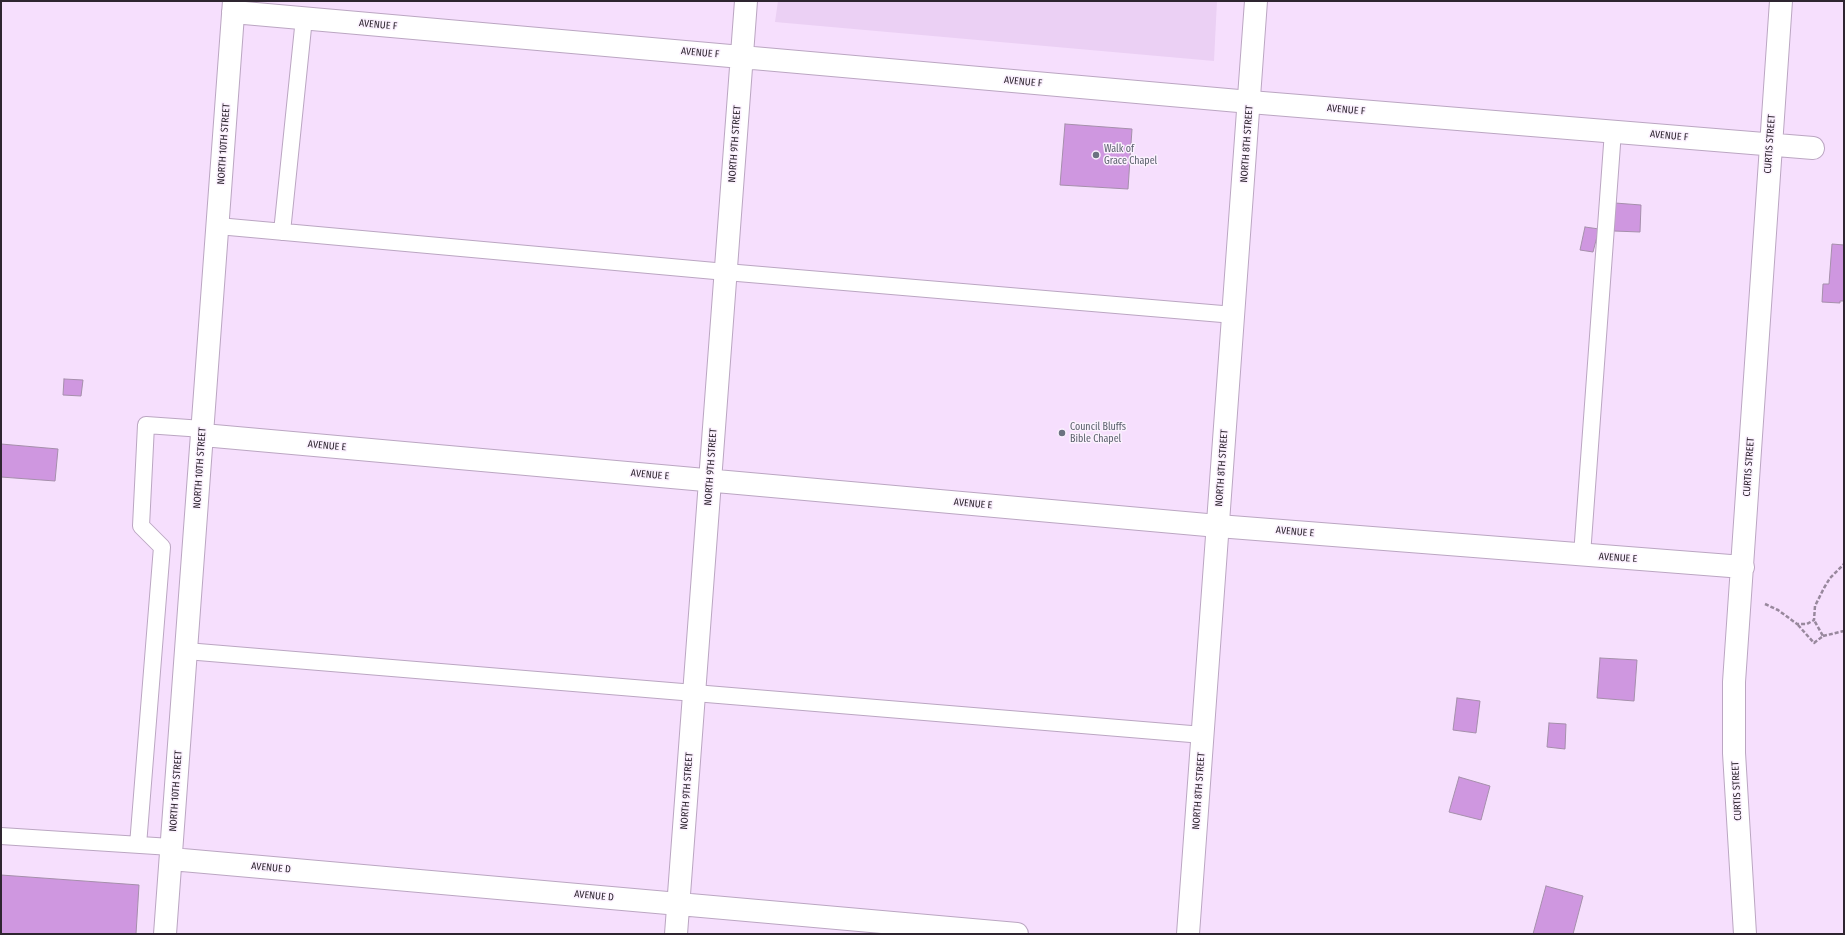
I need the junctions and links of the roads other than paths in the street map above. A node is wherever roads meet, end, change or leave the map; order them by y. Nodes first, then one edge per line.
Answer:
1 (746, 1) edge
2 (1256, 1) edge
3 (1781, 1) edge
4 (234, 6) edge
5 (304, 18) junction
6 (742, 57) junction
7 (1250, 102) junction
8 (1613, 131) junction
9 (1770, 144) junction
10 (1813, 148) dead end
11 (218, 226) junction
12 (282, 232) junction
13 (726, 272) junction
14 (1234, 315) junction
15 (203, 432) junction
16 (710, 480) junction
17 (1218, 526) junction
18 (1582, 555) junction
19 (1743, 567) junction
20 (186, 651) junction
21 (694, 693) junction
22 (1203, 735) junction
23 (1, 836) edge
24 (138, 845) junction
25 (171, 853) junction
26 (679, 904) junction
27 (165, 934) edge
28 (676, 934) edge
29 (1017, 934) edge
30 (1188, 934) edge
31 (1745, 934) edge

1 - 6 street, NORTH 9TH STREET
2 - 7 street, NORTH 8TH STREET
3 - 9 street, CURTIS STREET
4 - 5 street, AVENUE F
4 - 11 street, NORTH 10TH STREET
5 - 6 street, AVENUE F
5 - 12 lane
6 - 7 street, AVENUE F
6 - 13 street, NORTH 9TH STREET
7 - 8 street, AVENUE F
7 - 14 street, NORTH 8TH STREET
8 - 9 street, AVENUE F
8 - 18 lane
9 - 10 street, AVENUE F
9 - 19 street, CURTIS STREET
11 - 12 lane
11 - 15 street, NORTH 10TH STREET
12 - 13 lane
13 - 14 lane
13 - 16 street, NORTH 9TH STREET
14 - 17 street, NORTH 8TH STREET
15 - 16 street, AVENUE E
15 - 20 street, NORTH 10TH STREET
15 - 24 lane
16 - 17 street, AVENUE E
16 - 21 street, NORTH 9TH STREET
17 - 18 street, AVENUE E
17 - 22 street, NORTH 8TH STREET
18 - 19 street, AVENUE E
19 - 31 street, CURTIS STREET
20 - 21 lane
20 - 25 street, NORTH 10TH STREET
21 - 22 lane
21 - 26 street, NORTH 9TH STREET
22 - 30 street, NORTH 8TH STREET
23 - 24 lane
24 - 25 lane
25 - 26 street, AVENUE D
25 - 27 street, NORTH 10TH STREET
26 - 28 street, NORTH 9TH STREET
26 - 29 street, AVENUE D

